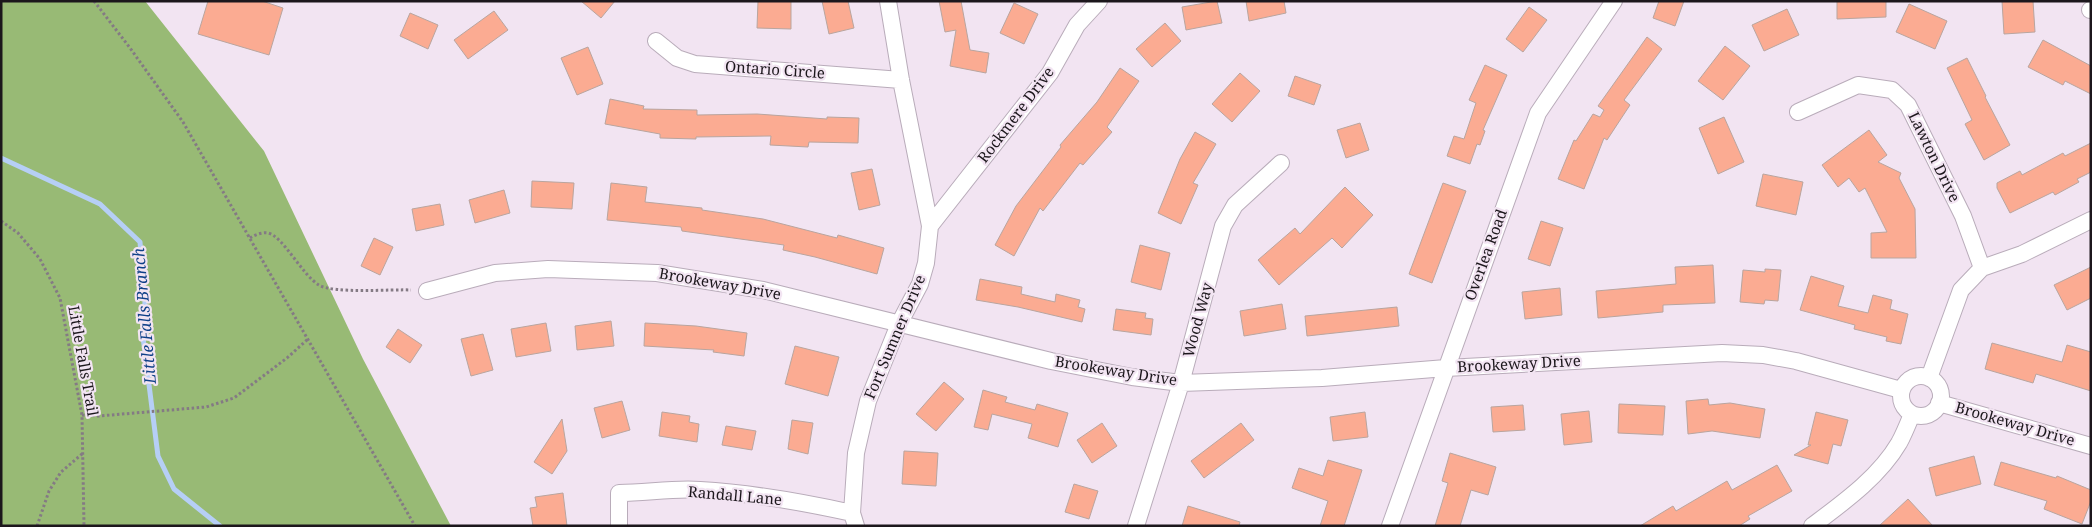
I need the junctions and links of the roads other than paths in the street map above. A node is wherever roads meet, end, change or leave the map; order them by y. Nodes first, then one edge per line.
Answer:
1 (888, 1) edge
2 (1099, 1) edge
3 (1614, 1) edge
4 (656, 41) dead end
5 (901, 80) junction
6 (1798, 112) dead end
7 (1281, 163) dead end
8 (2091, 220) edge
9 (930, 226) junction
10 (1982, 268) junction
11 (427, 290) road end
12 (899, 324) junction
13 (1446, 368) junction
14 (1929, 378) junction
15 (1181, 383) junction
16 (1901, 390) junction
17 (1940, 403) junction
18 (1912, 414) junction
19 (2091, 446) edge
20 (854, 520) edge
21 (619, 526) edge
22 (1136, 526) edge
23 (1390, 526) edge
24 (1812, 526) edge

1 - 5 street, Fort Sumner Drive
2 - 9 street, Rockmere Drive
3 - 13 street, Overlea Road
4 - 5 street, Ontario Circle
5 - 9 street, Fort Sumner Drive
6 - 10 street, Lawton Drive
7 - 15 street, Wood Way
8 - 10 street
9 - 12 street, Fort Sumner Drive
10 - 14 street
11 - 12 street, Brookeway Drive
12 - 15 street, Brookeway Drive
12 - 20 street, Fort Sumner Drive
13 - 15 street, Brookeway Drive
13 - 16 street, Brookeway Drive
13 - 23 street, Overlea Road
14 - 16 street
14 - 17 street
15 - 22 street, Wood Way
16 - 18 street
17 - 18 street
17 - 19 street, Brookeway Drive
18 - 24 street
20 - 21 street, Randall Lane

